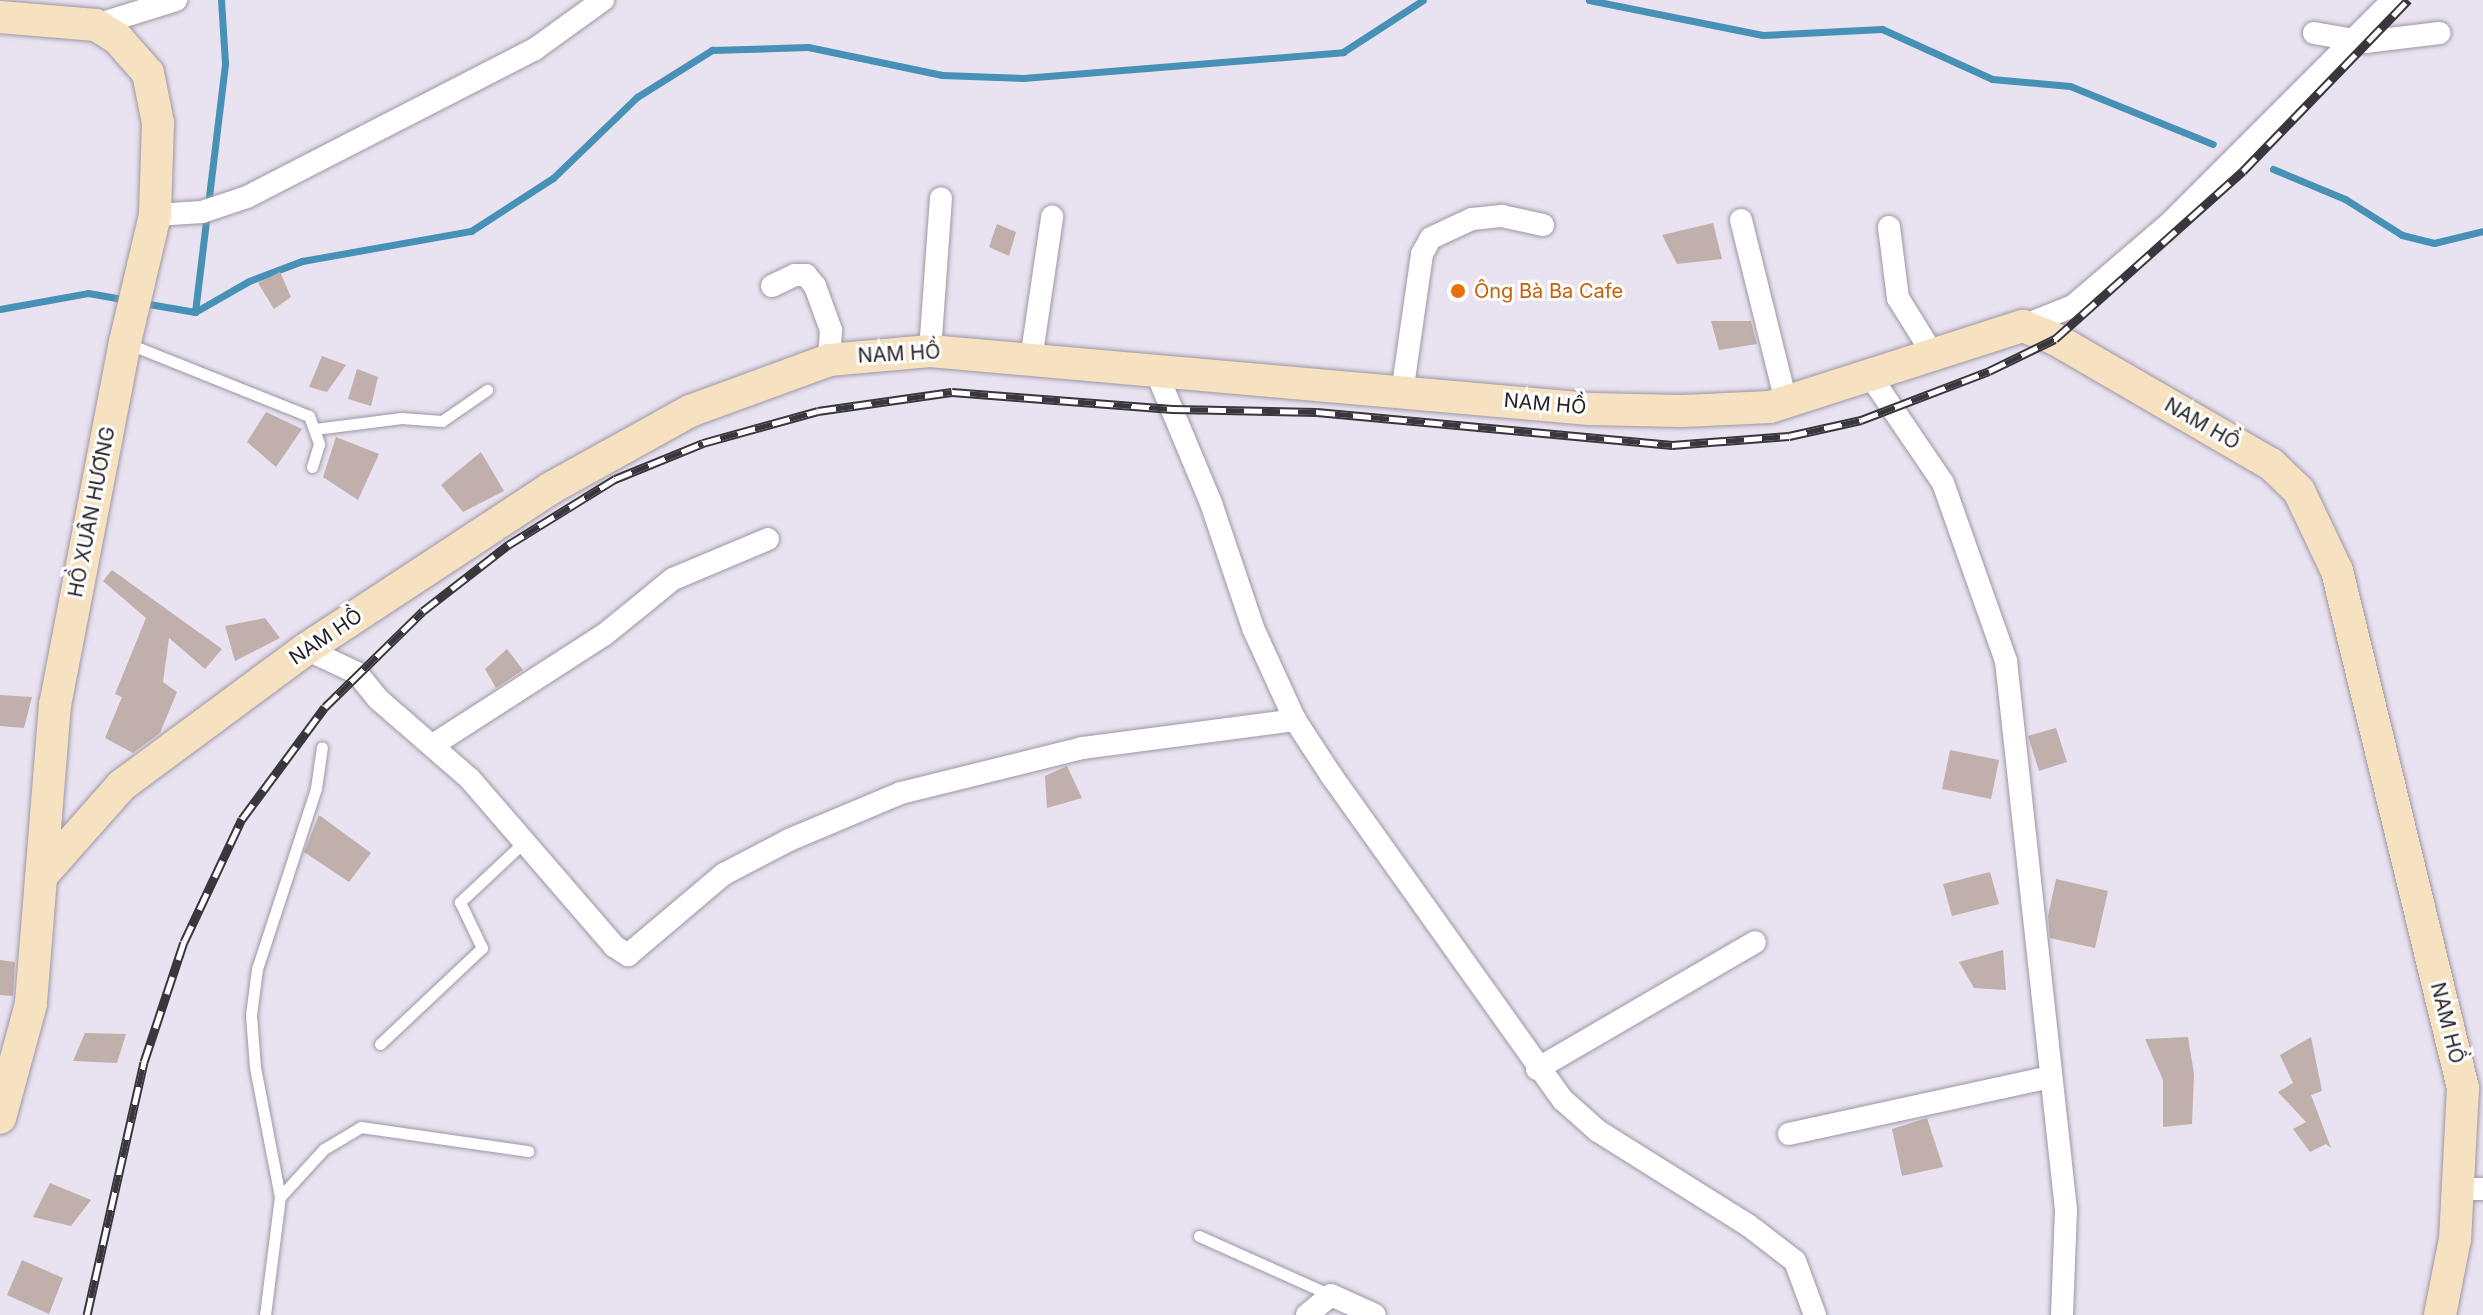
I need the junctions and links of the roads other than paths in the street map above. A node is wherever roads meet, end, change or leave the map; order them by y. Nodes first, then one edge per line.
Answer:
1 (176, 0) edge
2 (603, 0) edge
3 (2393, 0) edge
4 (0, 17) edge
5 (96, 25) junction
6 (2314, 33) dead end
7 (2439, 33) dead end
8 (2351, 40) junction
9 (941, 198) dead end
10 (1052, 217) dead end
11 (1741, 220) dead end
12 (1543, 225) dead end
13 (1889, 227) dead end
14 (152, 228) junction
15 (772, 286) dead end
16 (2023, 326) junction
17 (128, 333) junction
18 (930, 351) junction
19 (1934, 356) junction
20 (829, 360) junction
21 (1031, 360) junction
22 (1157, 374) junction
23 (1871, 377) junction
24 (487, 390) dead end
25 (1402, 393) junction
26 (1786, 402) junction
27 (315, 429) junction
28 (312, 467) dead end
29 (768, 539) dead end
30 (306, 649) junction
31 (1295, 720) junction
32 (433, 745) junction
33 (322, 747) dead end
34 (526, 840) junction
35 (45, 872) junction
36 (1755, 942) dead end
37 (380, 1044) dead end
38 (1537, 1069) junction
39 (2050, 1077) junction
40 (0, 1118) edge
41 (1789, 1134) dead end
42 (528, 1151) dead end
43 (2470, 1189) edge
44 (280, 1197) junction
45 (1199, 1236) dead end
46 (1331, 1295) junction
47 (265, 1315) edge
48 (1307, 1315) edge
49 (1375, 1315) edge
50 (1815, 1315) edge
51 (2062, 1315) edge
52 (2440, 1315) edge

1 - 5 street
2 - 14 street
3 - 8 street
4 - 5 street
5 - 14 street, HỒ XUÂN HƯƠNG
6 - 8 street
7 - 8 street
8 - 16 street
9 - 18 street
10 - 21 street
11 - 26 street
12 - 25 street
13 - 19 street
14 - 17 street, HỒ XUÂN HƯƠNG
15 - 20 street
16 - 19 street, NAM HỒ
16 - 43 street, NAM HỒ
17 - 27 lane
17 - 35 street, HỒ XUÂN HƯƠNG
18 - 20 street, NAM HỒ
18 - 21 street, NAM HỒ
19 - 23 street, NAM HỒ
20 - 30 street, NAM HỒ
21 - 22 street, NAM HỒ
22 - 25 street, NAM HỒ
22 - 31 street
23 - 26 street, NAM HỒ
23 - 39 street
24 - 27 lane
25 - 26 street, NAM HỒ
27 - 28 lane
29 - 32 street
30 - 32 street
30 - 35 street, NAM HỒ
31 - 34 street
31 - 38 street
32 - 34 street
33 - 44 lane
34 - 37 lane
35 - 40 street, HỒ XUÂN HƯƠNG
36 - 38 street
38 - 50 street
39 - 41 street
39 - 51 street
42 - 44 lane
43 - 52 street, NAM HỒ
44 - 47 lane
45 - 46 lane
46 - 48 street
46 - 49 street

